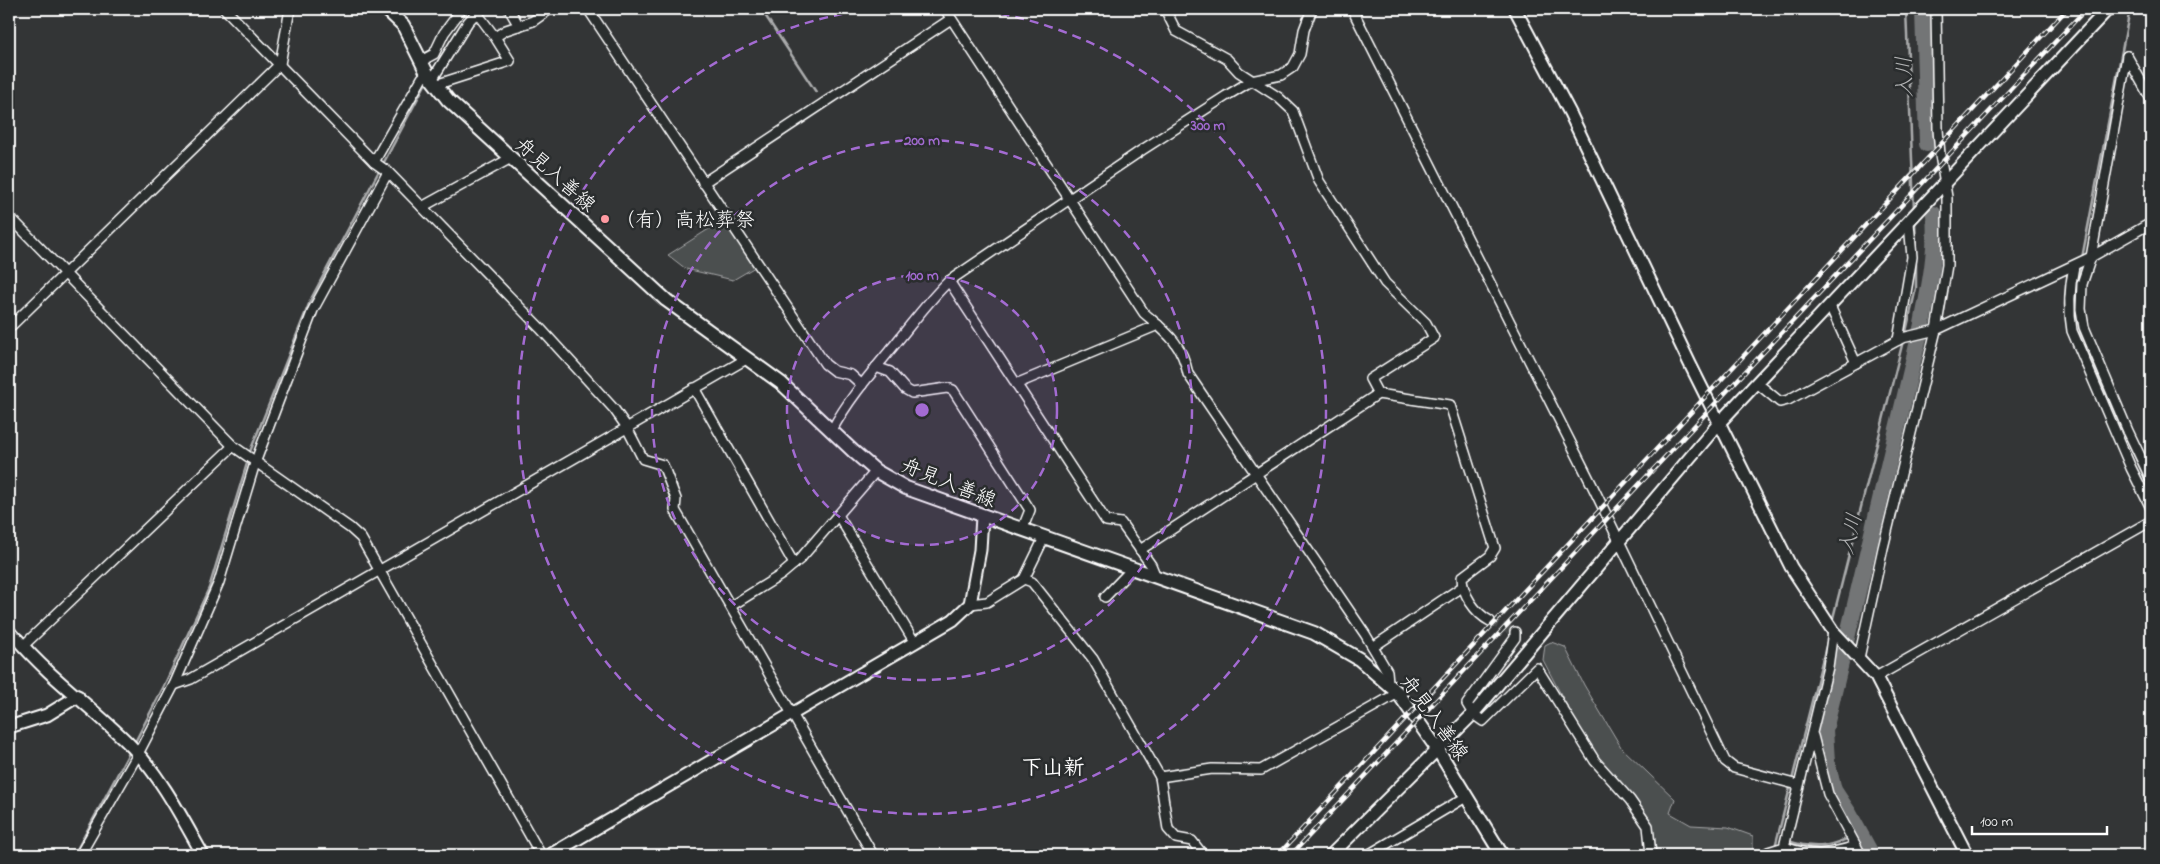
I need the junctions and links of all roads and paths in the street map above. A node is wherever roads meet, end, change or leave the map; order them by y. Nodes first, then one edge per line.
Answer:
1 (225, 9) edge
2 (290, 9) edge
3 (386, 9) edge
4 (462, 9) edge
5 (509, 9) edge
6 (550, 9) edge
7 (588, 9) edge
8 (945, 9) edge
9 (1165, 9) edge
10 (1312, 9) edge
11 (1352, 9) edge
12 (1515, 9) edge
13 (1936, 9) edge
14 (2108, 9) edge
15 (478, 11) edge
16 (951, 18) junction
17 (519, 26) junction
18 (495, 36) junction
19 (421, 61) junction
20 (280, 64) junction
21 (431, 79) junction
22 (1251, 81) junction
23 (2151, 99) edge
24 (511, 158) junction
25 (374, 162) junction
26 (388, 172) junction
27 (703, 182) junction
28 (1944, 184) junction
29 (1068, 199) junction
30 (422, 207) junction
31 (9, 216) edge
32 (1909, 223) junction
33 (2151, 223) edge
34 (2091, 257) junction
35 (2074, 266) junction
36 (66, 273) junction
37 (949, 281) junction
38 (1830, 306) junction
39 (1158, 325) junction
40 (9, 328) edge
41 (1932, 331) junction
42 (1900, 339) junction
43 (748, 358) junction
44 (1856, 363) junction
45 (876, 367) junction
46 (1757, 383) junction
47 (1016, 384) junction
48 (862, 385) junction
49 (694, 388) junction
50 (1378, 394) junction
51 (1720, 422) junction
52 (626, 426) junction
53 (832, 430) junction
54 (232, 446) junction
55 (255, 463) junction
56 (876, 471) junction
57 (1255, 474) junction
58 (2151, 479) edge
59 (2151, 508) edge
60 (838, 515) junction
61 (982, 516) junction
62 (2151, 521) edge
63 (1022, 530) junction
64 (1044, 538) junction
65 (1618, 542) junction
66 (1140, 550) junction
67 (794, 564) junction
68 (1132, 569) junction
69 (378, 571) junction
70 (1156, 578) junction
71 (1024, 579) junction
72 (1462, 587) junction
73 (1105, 597) dead end
74 (970, 604) junction
75 (731, 606) junction
76 (1490, 622) tunnel mouth
77 (9, 629) edge
78 (1515, 632) dead end
79 (1836, 633) junction
80 (20, 642) junction
81 (916, 643) junction
82 (1373, 647) junction
83 (1857, 655) junction
84 (1876, 677) junction
85 (1388, 682) junction
86 (174, 686) junction
87 (1398, 693) junction
88 (78, 696) junction
89 (792, 714) junction
90 (1473, 714) junction
91 (9, 727) edge
92 (1812, 734) junction
93 (1438, 750) junction
94 (138, 754) junction
95 (1160, 777) junction
96 (1798, 785) junction
97 (1466, 797) junction
98 (1856, 846) junction
99 (1784, 847) junction
100 (1338, 853) edge
101 (80, 855) edge
102 (204, 855) edge
103 (541, 855) edge
104 (550, 855) edge
105 (873, 855) edge
106 (1203, 855) edge
107 (1368, 855) edge
108 (1502, 855) edge
109 (1651, 855) edge
110 (1767, 855) edge
111 (1861, 855) edge
112 (1967, 855) edge

1 - 20 street
2 - 20 street
3 - 19 main road, 舟見入善線
4 - 19 street
5 - 17 street
6 - 17 street
7 - 27 street
8 - 16 street
9 - 22 street
10 - 22 street
11 - 65 street
12 - 51 street
13 - 28 street
14 - 28 street
15 - 18 street
15 - 21 street
16 - 27 street
16 - 29 street
17 - 18 street
18 - 21 street
19 - 21 main road, 舟見入善線
20 - 25 street
20 - 36 street
21 - 24 main road, 舟見入善線
21 - 25 street
22 - 29 street
22 - 50 street
23 - 34 street
24 - 30 street
24 - 43 main road, 舟見入善線
25 - 26 street
26 - 30 street
26 - 55 street
27 - 48 street
28 - 32 street
28 - 41 street
29 - 37 street
29 - 39 street
30 - 52 street
31 - 36 street
32 - 38 street
32 - 42 street
33 - 34 street
34 - 35 street
34 - 58 street
35 - 41 street
35 - 59 street
36 - 40 street
36 - 54 street
37 - 45 street
37 - 47 street
38 - 44 street
38 - 46 street
39 - 47 street
39 - 57 street
41 - 42 street
41 - 83 street
42 - 44 street
43 - 49 street
43 - 53 main road, 舟見入善線
44 - 46 street
45 - 48 street
45 - 63 street
46 - 51 street
47 - 66 street
48 - 53 street
49 - 52 street
49 - 67 street
50 - 57 street
50 - 72 street
51 - 65 street
51 - 79 street
52 - 69 street
52 - 75 street
53 - 56 main road, 舟見入善線
54 - 55 street
54 - 80 street
55 - 69 street
55 - 86 street
56 - 60 street
56 - 61 main road, 舟見入善線
57 - 66 street
57 - 82 street
60 - 67 street
60 - 81 street
61 - 63 main road, 舟見入善線
61 - 74 street
62 - 84 street
63 - 64 main road, 舟見入善線
64 - 68 main road, 舟見入善線
64 - 71 street
65 - 90 street
65 - 96 street
66 - 70 street
67 - 75 street
68 - 70 main road, 舟見入善線
68 - 73 street
69 - 86 street
69 - 103 street
70 - 85 main road, 舟見入善線
71 - 74 street
71 - 95 street
72 - 76 street
72 - 82 street
74 - 81 street
75 - 89 street
77 - 80 street
78 - 90 street
79 - 83 street
79 - 92 street
80 - 88 street
81 - 89 street
82 - 85 street
83 - 84 street
84 - 112 street
85 - 87 main road, 舟見入善線
86 - 94 street
87 - 93 main road, 舟見入善線
87 - 95 street
88 - 91 street
88 - 94 street
89 - 104 street
89 - 105 street
90 - 93 street
90 - 109 street
92 - 96 street
92 - 98 street
93 - 97 main road, 舟見入善線
93 - 100 street
94 - 101 street
94 - 102 street
95 - 106 street
96 - 99 street
97 - 107 street
97 - 108 main road, 舟見入善線
98 - 99 street
98 - 111 street
99 - 110 street

